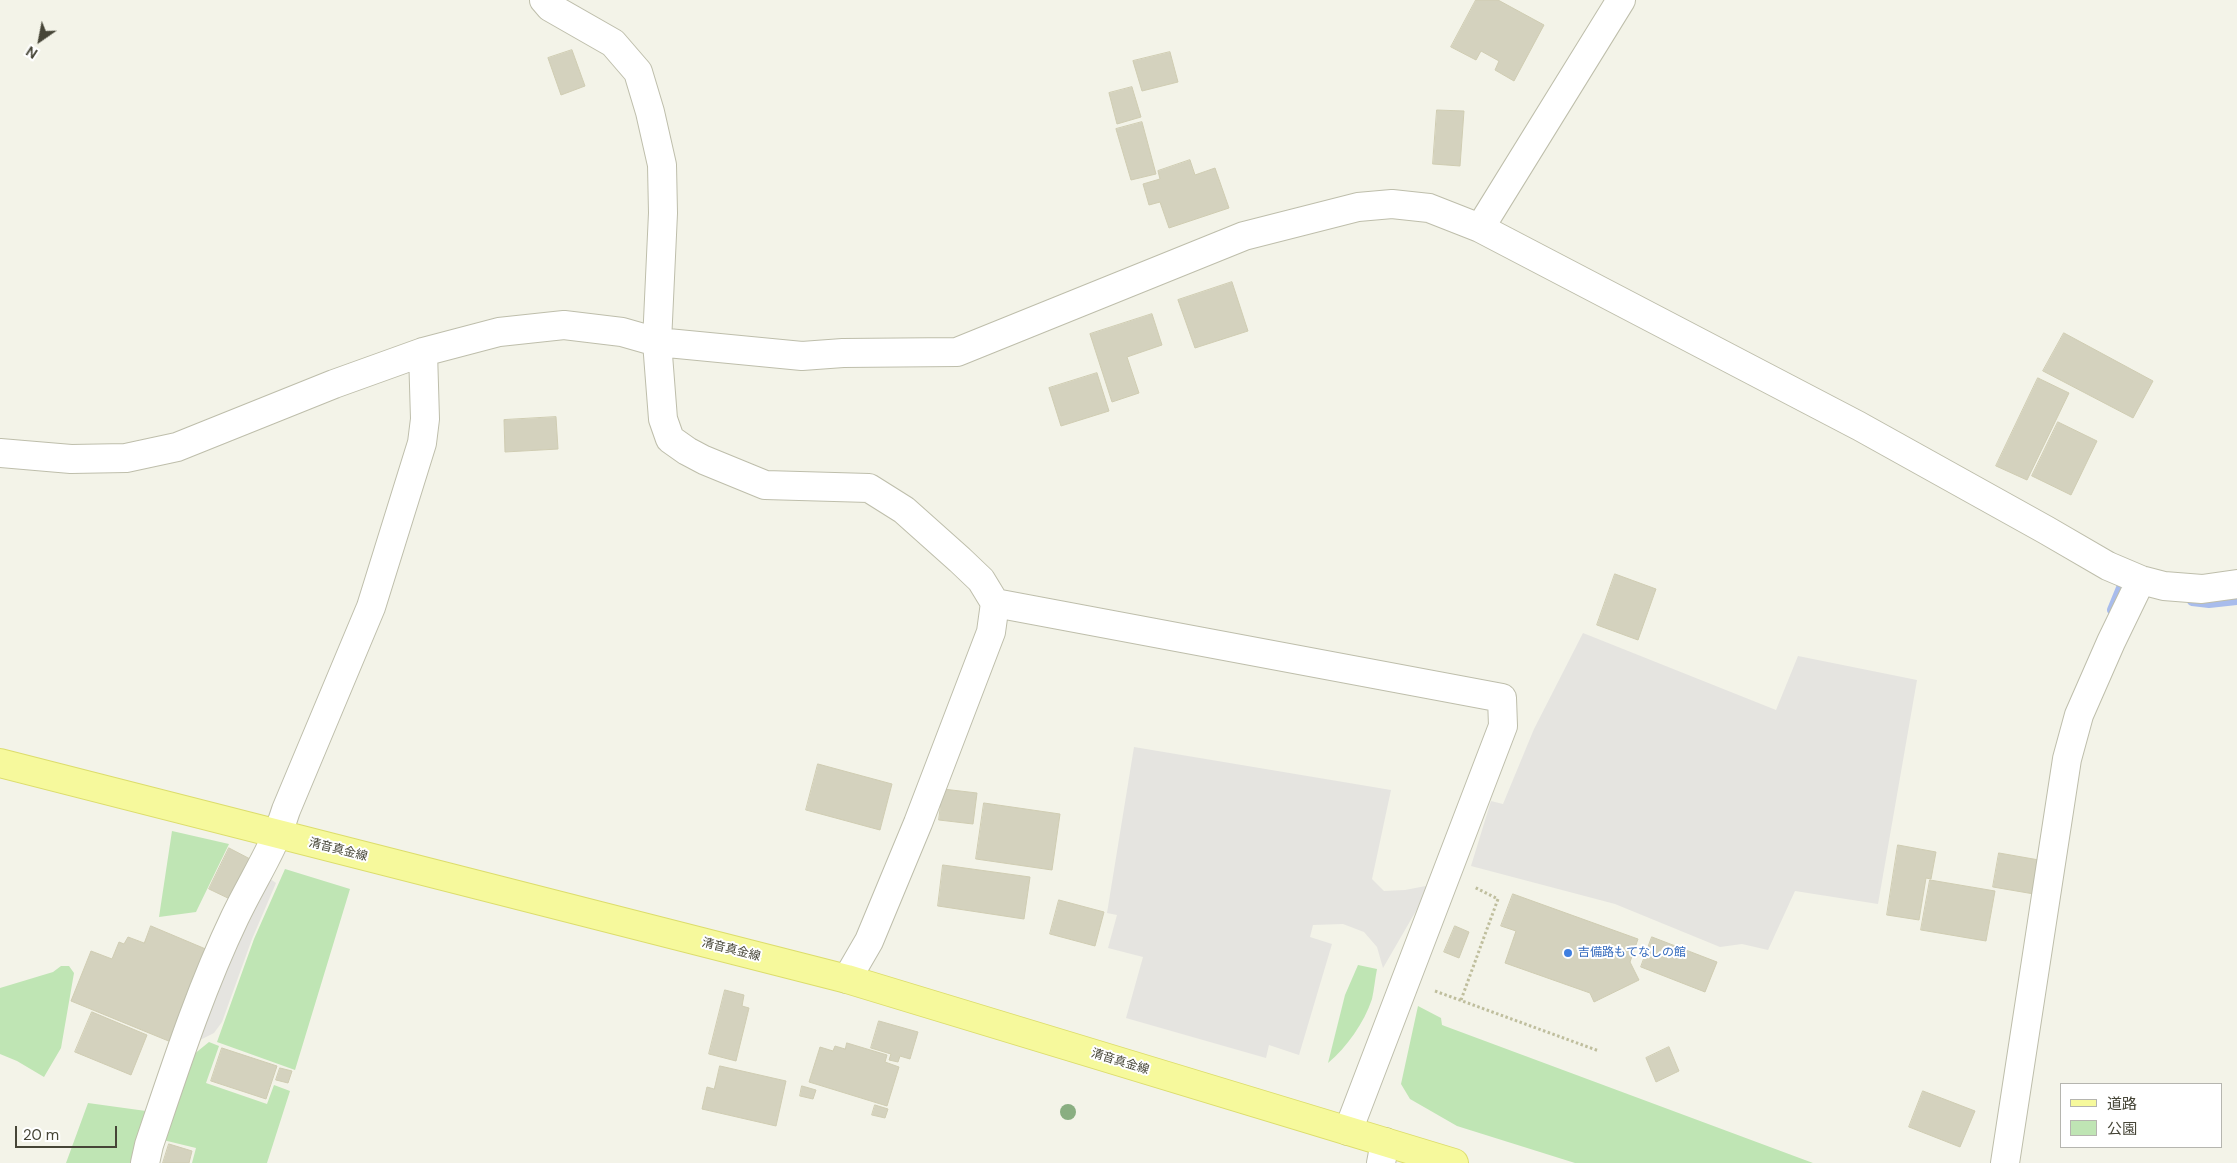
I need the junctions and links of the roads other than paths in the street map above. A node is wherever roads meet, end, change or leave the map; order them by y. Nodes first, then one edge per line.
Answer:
1 (544, 0) edge
2 (1621, 0) edge
3 (1480, 228) junction
4 (657, 342) junction
5 (423, 352) junction
6 (0, 453) edge
7 (2141, 580) junction
8 (2237, 584) edge
9 (995, 602) junction
10 (0, 763) edge
11 (278, 835) junction
12 (847, 979) junction
13 (1348, 1131) junction
14 (1383, 1153) edge
15 (145, 1163) edge
16 (1454, 1163) edge
17 (2005, 1163) edge

1 - 4 street
2 - 3 street
3 - 4 street
3 - 7 street
4 - 5 street
4 - 9 street
5 - 6 street
5 - 11 street
7 - 8 street
7 - 17 street
9 - 12 street
9 - 13 street
10 - 11 main road, 清音真金線
11 - 12 main road, 清音真金線
11 - 15 street
12 - 13 main road, 清音真金線
13 - 14 main road, 清音真金線
14 - 16 main road, 清音真金線

